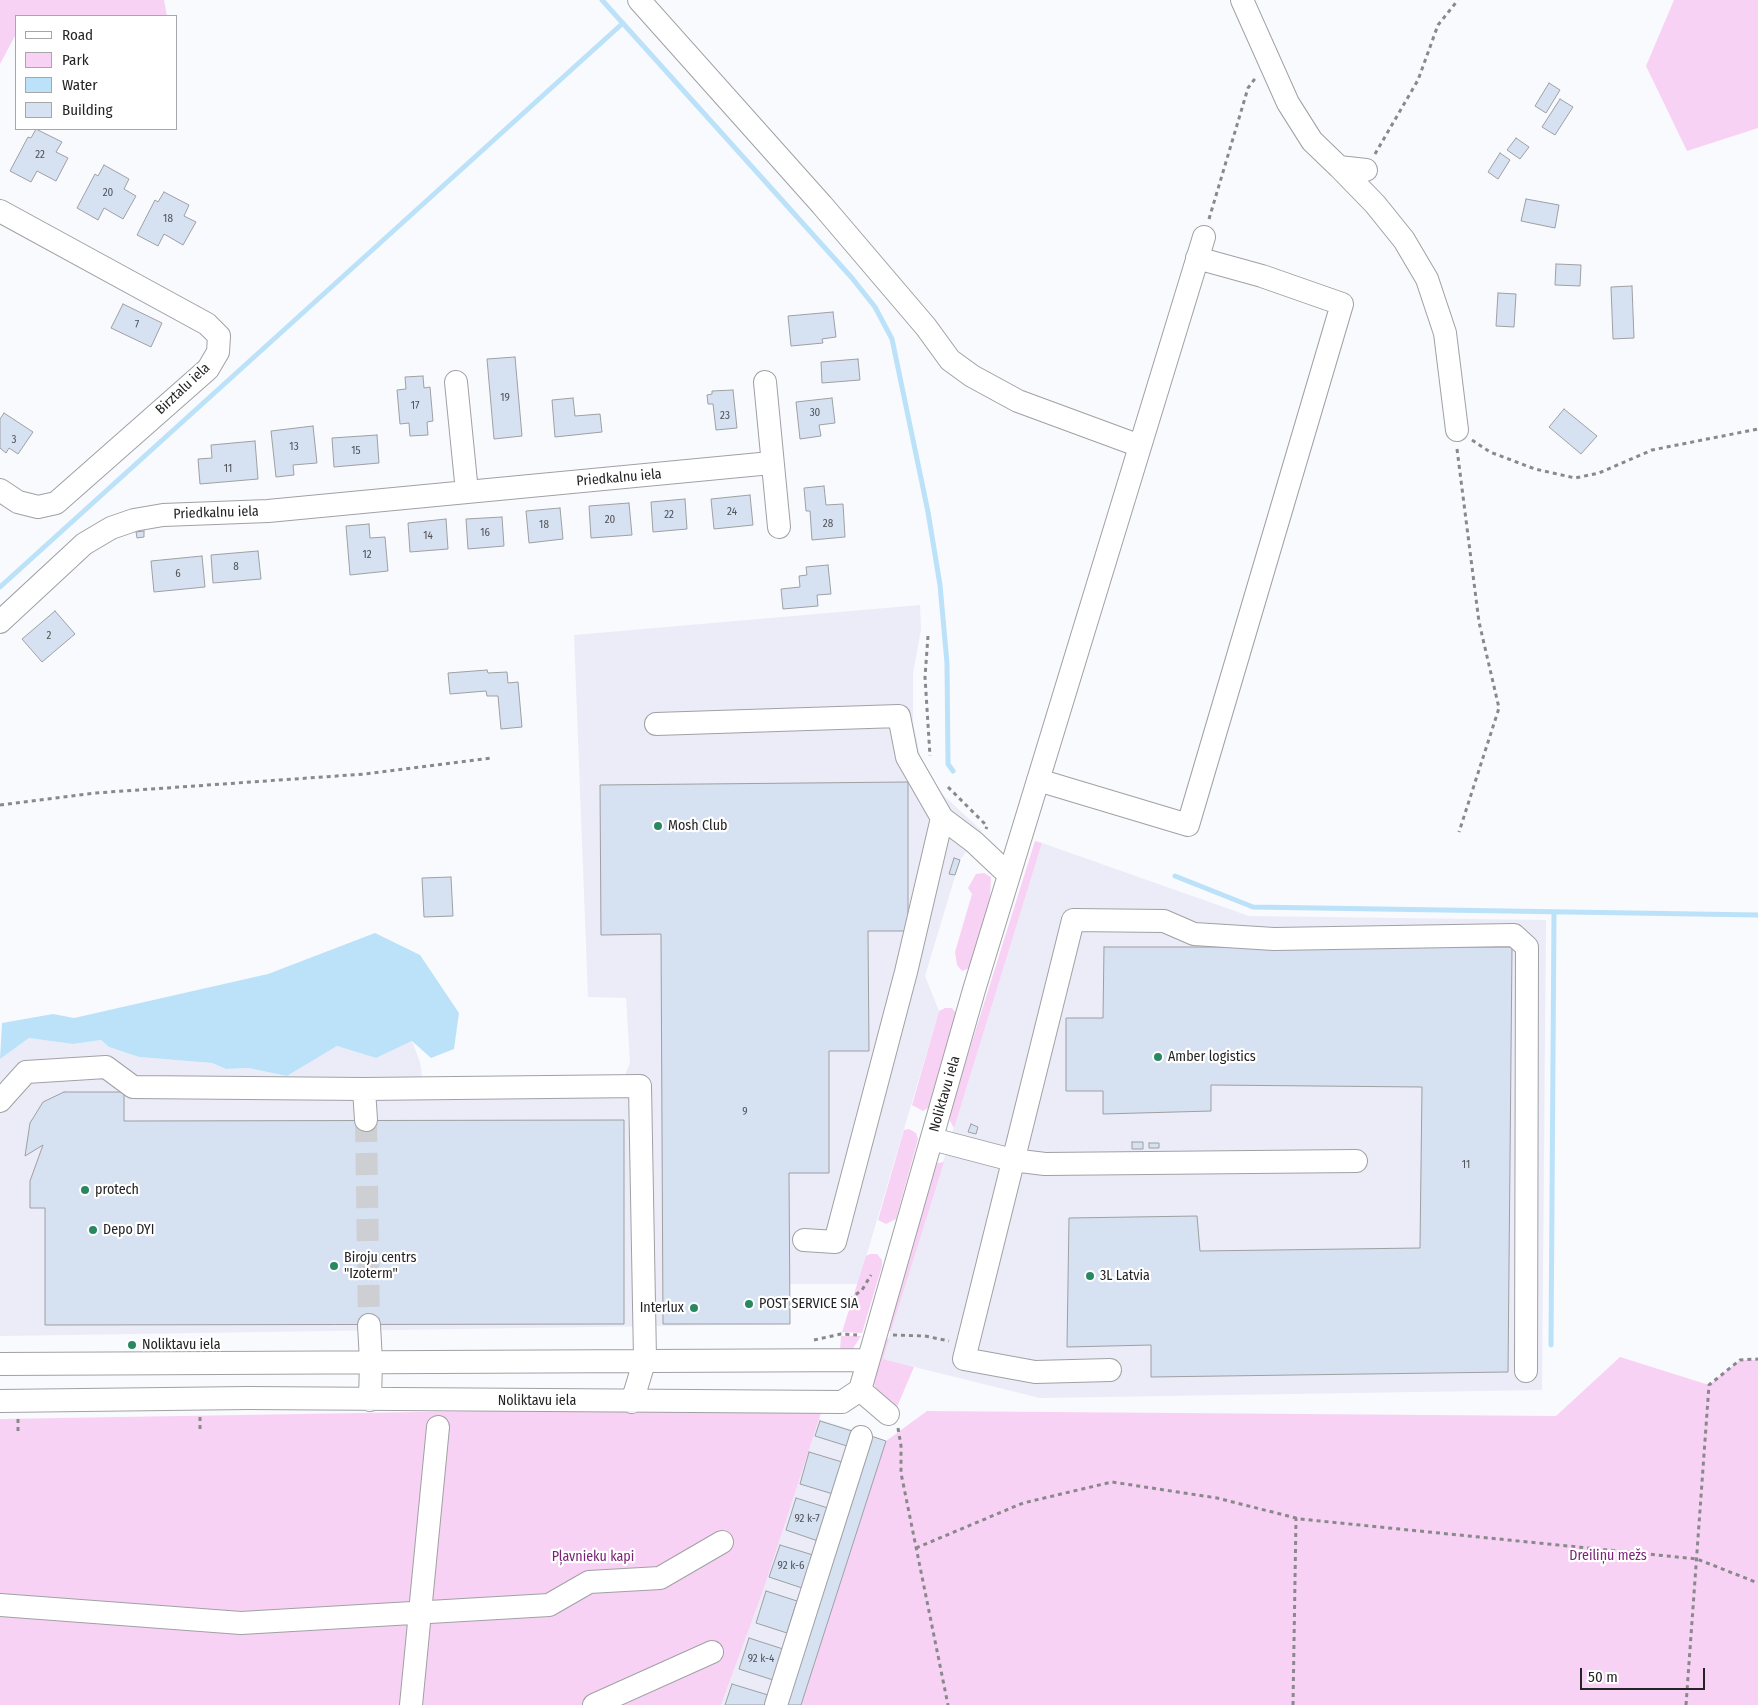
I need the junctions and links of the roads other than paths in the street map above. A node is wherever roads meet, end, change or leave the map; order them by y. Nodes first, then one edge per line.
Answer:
1 (639, 0) edge
2 (1242, 0) edge
3 (1339, 166) junction
4 (1366, 170) road end
5 (0, 211) edge
6 (456, 382) dead end
7 (765, 382) dead end
8 (1457, 430) road end
9 (1140, 446) junction
10 (771, 463) junction
11 (0, 490) edge
12 (467, 492) junction
13 (778, 527) dead end
14 (0, 622) edge
15 (656, 724) dead end
16 (1038, 780) junction
17 (942, 818) junction
18 (1009, 875) junction
19 (364, 1089) junction
20 (0, 1101) edge
21 (366, 1120) tunnel mouth
22 (932, 1139) junction
23 (1012, 1160) junction
24 (1356, 1161) dead end
25 (804, 1240) dead end
26 (369, 1325) tunnel mouth
27 (645, 1359) junction
28 (371, 1360) junction
29 (868, 1360) junction
30 (210, 1362) junction
31 (74, 1363) junction
32 (0, 1364) edge
33 (1110, 1370) dead end
34 (1526, 1371) dead end
35 (860, 1390) junction
36 (209, 1399) junction
37 (74, 1400) junction
38 (370, 1400) junction
39 (0, 1401) edge
40 (632, 1402) junction
41 (888, 1414) road end
42 (438, 1427) dead end
43 (861, 1437) dead end
44 (722, 1542) dead end
45 (0, 1605) edge
46 (418, 1612) junction
47 (712, 1652) dead end
48 (411, 1705) edge
49 (594, 1705) edge
50 (776, 1705) edge

1 - 9 street
2 - 3 street
3 - 4 street
3 - 8 street
5 - 11 street, Birztalu iela
6 - 12 street
7 - 10 street
9 - 16 street, Noliktavu iela
9 - 16 street, Noliktavu iela
10 - 12 street, Priedkalnu iela
10 - 13 street
12 - 14 street, Priedkalnu iela
15 - 17 street
16 - 18 street, Noliktavu iela
17 - 18 street
17 - 25 street
18 - 22 street, Noliktavu iela
19 - 20 street
19 - 21 street
19 - 27 street
22 - 23 street
22 - 29 street, Noliktavu iela
23 - 24 street
23 - 33 street
23 - 34 street
26 - 28 street
27 - 28 street
27 - 29 street
27 - 40 street
28 - 30 street
28 - 38 street
29 - 35 street, Noliktavu iela
30 - 31 street
30 - 36 street
31 - 32 street
31 - 37 street
35 - 40 street, Noliktavu iela
35 - 41 street
36 - 37 street, Noliktavu iela
36 - 38 street, Noliktavu iela
37 - 39 street, Noliktavu iela
38 - 40 street, Noliktavu iela
42 - 46 street
43 - 50 street
44 - 46 street
45 - 46 street
46 - 48 street
47 - 49 street

